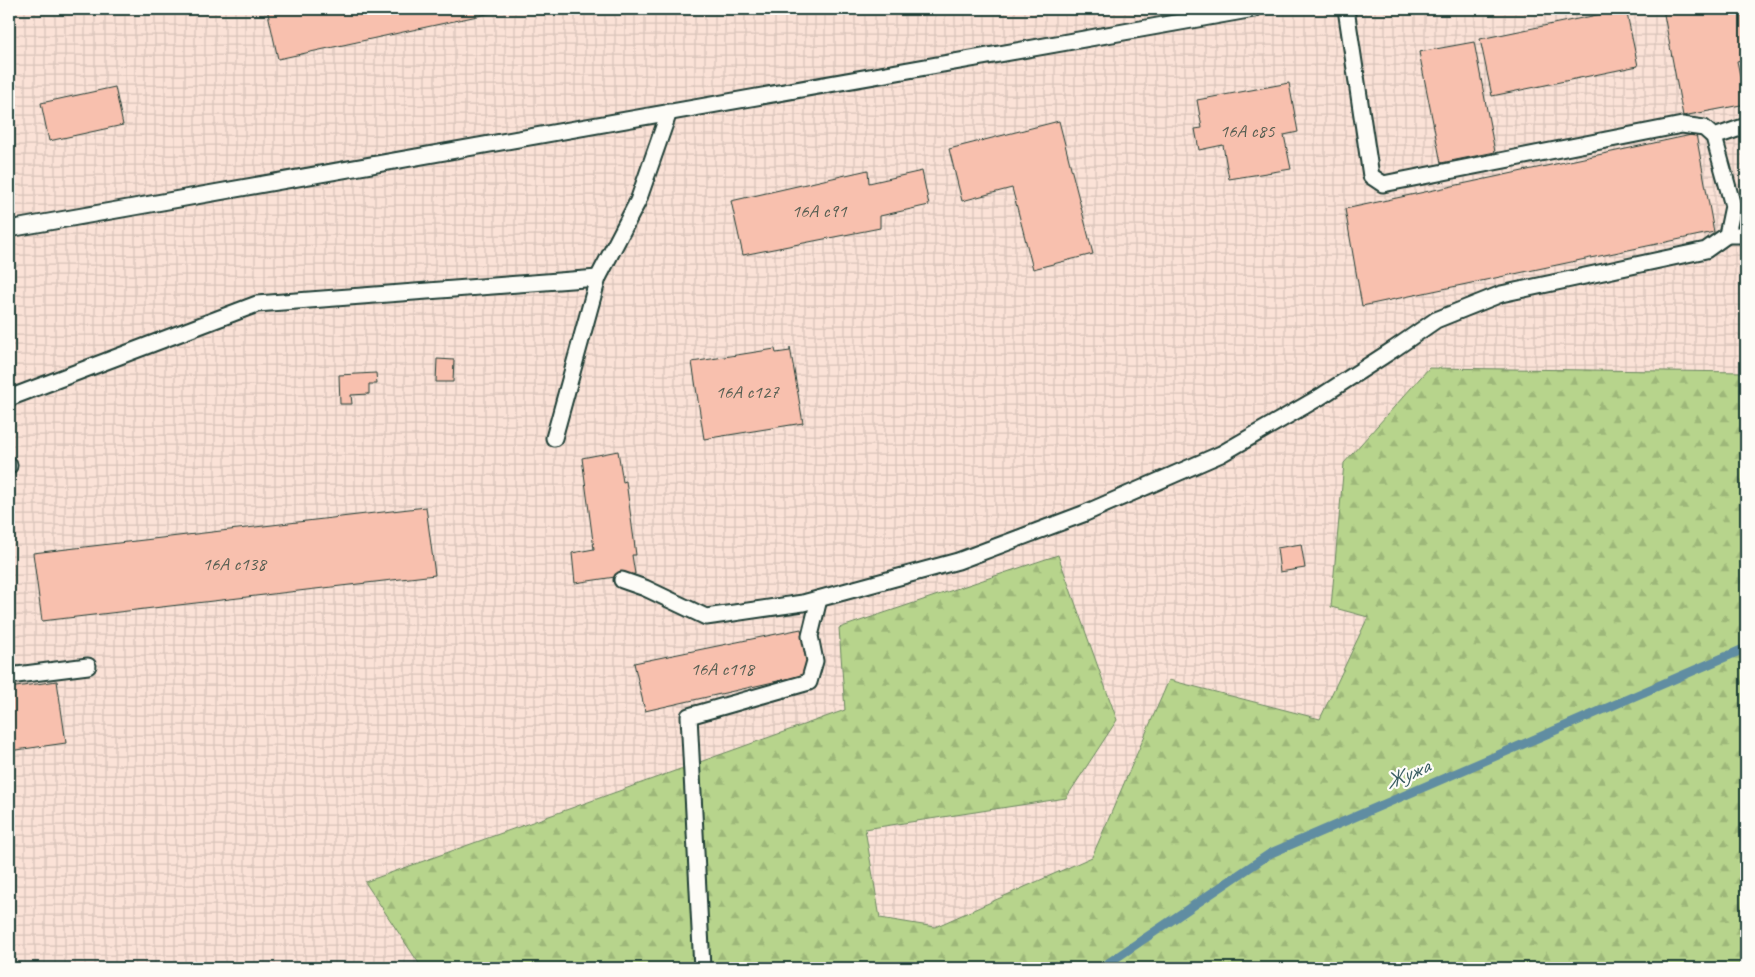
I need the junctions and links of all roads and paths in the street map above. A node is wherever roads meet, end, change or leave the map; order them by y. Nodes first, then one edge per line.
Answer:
1 (1254, 9) edge
2 (1346, 9) edge
3 (669, 112) junction
4 (1746, 126) edge
5 (1714, 137) junction
6 (9, 229) edge
7 (1727, 235) junction
8 (1746, 235) edge
9 (598, 278) junction
10 (9, 398) edge
11 (554, 438) dead end
12 (622, 580) dead end
13 (819, 598) junction
14 (88, 666) dead end
15 (9, 676) edge
16 (702, 968) edge

1 - 3 lane
2 - 5 lane
3 - 6 lane
3 - 9 lane
4 - 5 lane
5 - 7 lane
7 - 8 lane
7 - 13 lane
9 - 10 lane
9 - 11 lane
12 - 13 lane
13 - 16 lane
14 - 15 lane

